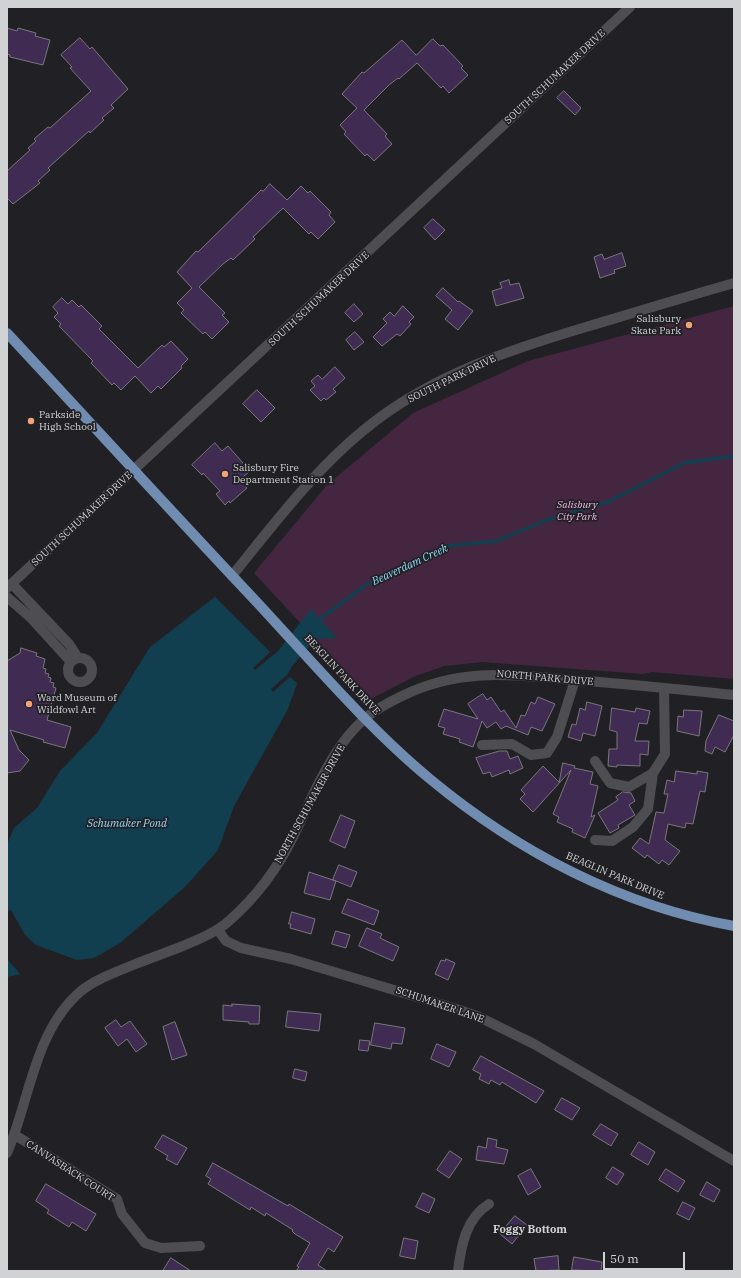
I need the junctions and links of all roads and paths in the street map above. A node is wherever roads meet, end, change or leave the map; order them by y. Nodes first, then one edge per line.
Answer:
1 (630, 7) edge
2 (734, 283) edge
3 (7, 333) edge
4 (134, 470) junction
5 (232, 576) junction
6 (9, 586) edge
7 (7, 597) edge
8 (575, 680) junction
9 (664, 688) junction
10 (734, 696) edge
11 (365, 717) junction
12 (482, 745) dead end
13 (595, 761) dead end
14 (653, 773) junction
15 (595, 840) dead end
16 (734, 926) edge
17 (218, 930) junction
18 (15, 1135) junction
19 (7, 1153) edge
20 (734, 1161) edge
21 (489, 1204) dead end
22 (200, 1246) dead end
23 (458, 1271) edge

1 - 4 street, SOUTH SCHUMAKER DRIVE
2 - 5 street, SOUTH PARK DRIVE
3 - 4 main road, BEAGLIN PARK DRIVE
4 - 5 main road, BEAGLIN PARK DRIVE
4 - 6 street, SOUTH SCHUMAKER DRIVE
5 - 11 main road, BEAGLIN PARK DRIVE
6 - 7 street
8 - 9 street, NORTH PARK DRIVE
8 - 11 street, NORTH PARK DRIVE
8 - 12 street
9 - 10 street, NORTH PARK DRIVE
9 - 14 street
11 - 16 main road, BEAGLIN PARK DRIVE
11 - 17 street, NORTH SCHUMAKER DRIVE
13 - 14 street
14 - 15 street
17 - 18 street, NORTH SCHUMAKER DRIVE
17 - 20 street, SCHUMAKER LANE
18 - 19 street, NORTH SCHUMAKER DRIVE
18 - 22 street, CANVASBACK COURT
21 - 23 street

